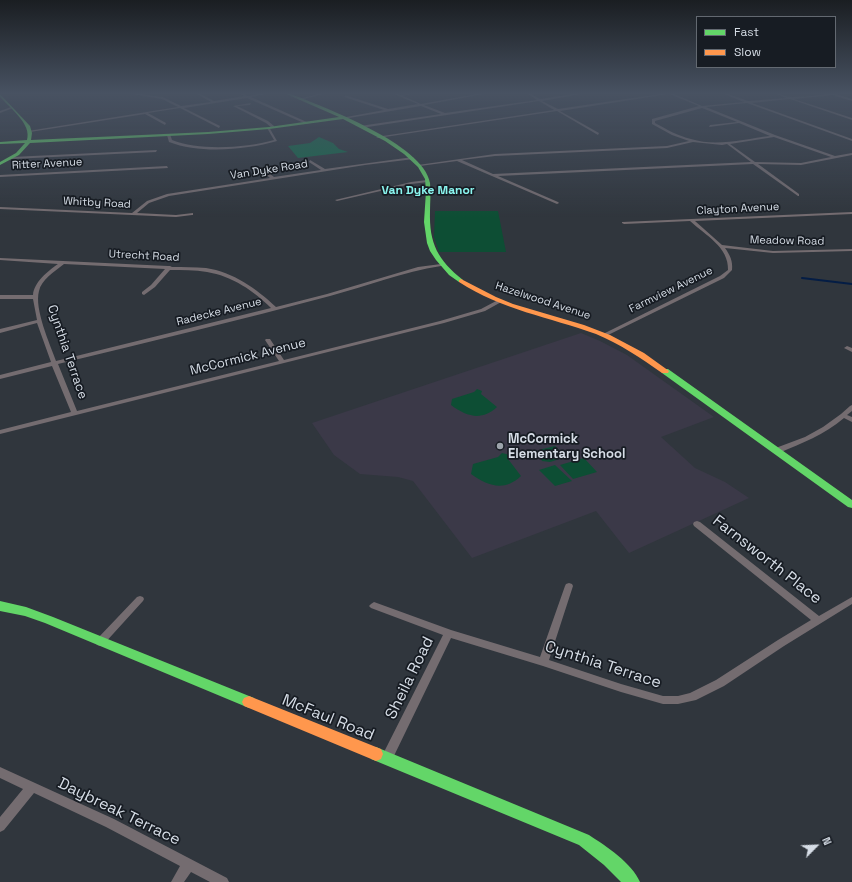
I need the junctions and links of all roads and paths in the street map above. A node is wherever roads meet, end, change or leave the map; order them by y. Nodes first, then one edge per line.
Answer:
1 (30, 134) edge
2 (181, 134) edge
3 (274, 134) edge
4 (373, 134) edge
5 (397, 134) edge
6 (676, 134) edge
7 (769, 134) edge
8 (836, 134) edge
9 (169, 135) junction
10 (774, 136) junction
11 (378, 137) junction
12 (852, 140) edge
13 (693, 141) junction
14 (28, 142) junction
15 (0, 143) edge
16 (728, 144) junction
17 (156, 151) dead end
18 (852, 154) edge
19 (12, 158) junction
20 (835, 158) junction
21 (457, 160) junction
22 (310, 161) dead end
23 (416, 162) junction
24 (1, 163) edge
25 (755, 163) junction
26 (356, 166) junction
27 (167, 167) dead end
28 (261, 168) dead end
29 (360, 168) dead end
30 (325, 171) junction
31 (493, 175) junction
32 (0, 176) edge
33 (274, 179) junction
34 (427, 181) junction
35 (798, 195) dead end
36 (337, 200) dead end
37 (557, 203) dead end
38 (0, 208) edge
39 (8, 208) junction
40 (852, 213) edge
41 (0, 214) edge
42 (132, 214) junction
43 (192, 214) dead end
44 (692, 221) junction
45 (624, 223) dead end
46 (721, 246) junction
47 (852, 250) edge
48 (0, 259) edge
49 (63, 262) junction
50 (441, 266) junction
51 (170, 267) junction
52 (144, 293) dead end
53 (0, 297) edge
54 (35, 297) junction
55 (500, 301) junction
56 (274, 308) junction
57 (39, 321) junction
58 (0, 331) edge
59 (604, 334) junction
60 (268, 340) dead end
61 (282, 361) junction
62 (55, 362) junction
63 (0, 376) edge
64 (852, 407) edge
65 (75, 413) junction
66 (844, 416) junction
67 (852, 420) edge
68 (0, 432) edge
69 (776, 451) junction
70 (852, 506) edge
71 (697, 524) dead end
72 (569, 586) dead end
73 (140, 599) dead end
74 (852, 600) edge
75 (0, 606) edge
76 (374, 606) dead end
77 (818, 620) junction
78 (449, 633) junction
79 (100, 642) junction
80 (543, 662) junction
81 (387, 758) junction
82 (0, 772) edge
83 (31, 788) junction
84 (0, 826) edge
85 (188, 865) junction
86 (177, 882) edge
87 (223, 882) edge
88 (632, 882) edge

1 - 14 street
2 - 9 street
3 - 9 street
4 - 11 street
5 - 11 street
6 - 13 street
7 - 10 street
8 - 12 street
9 - 14 street
10 - 16 street
10 - 20 street
11 - 23 street
13 - 16 street
13 - 21 street, Van Dyke Road
14 - 15 street
14 - 19 street
16 - 25 street
17 - 19 street
18 - 20 street
19 - 24 street
20 - 25 street
21 - 23 street, Van Dyke Road
21 - 31 street
22 - 30 street
23 - 26 street, Van Dyke Road
23 - 34 street, Hazelwood Avenue
25 - 31 street
25 - 35 street
26 - 29 street
26 - 30 street, Van Dyke Road
27 - 32 street, Ritter Avenue
28 - 33 street
30 - 33 street, Van Dyke Road
31 - 37 street
33 - 42 street, Van Dyke Road
34 - 36 street
34 - 50 street, Hazelwood Avenue
38 - 39 street, Whitby Road
39 - 41 street
39 - 42 street, Whitby Road
40 - 44 street, Clayton Avenue
42 - 43 street, Whitby Road
44 - 45 street, Clayton Avenue
44 - 46 street, Farmview Avenue
46 - 47 street, Meadow Road
46 - 59 street, Farmview Avenue
48 - 49 street, Utrecht Road
49 - 51 street, Utrecht Road
49 - 54 street, Cynthia Terrace
50 - 55 street, Hazelwood Avenue
50 - 56 street, Radecke Avenue
51 - 52 street
51 - 56 street, Utrecht Road
53 - 54 street
54 - 57 street, Cynthia Terrace
55 - 59 street, Hazelwood Avenue
55 - 61 street, McCormick Avenue
56 - 62 street, Radecke Avenue
57 - 58 street
57 - 62 street, Cynthia Terrace
59 - 69 street, Hazelwood Avenue
60 - 61 street
61 - 65 street, McCormick Avenue
62 - 63 street, Radecke Avenue
62 - 65 street, Cynthia Terrace
64 - 66 street
65 - 68 street, McCormick Avenue
66 - 67 street
66 - 69 street
69 - 70 street, Hazelwood Avenue
71 - 77 street, Farnsworth Place
72 - 80 street
73 - 79 street
74 - 77 street, Cynthia Terrace
75 - 79 street, McFaul Road
76 - 78 street, Cynthia Terrace
77 - 80 street, Cynthia Terrace
78 - 80 street, Cynthia Terrace
78 - 81 street, Sheila Road
79 - 81 street, McFaul Road
81 - 88 street, McFaul Road
82 - 83 street, Daybreak Terrace
83 - 84 street
83 - 85 street, Daybreak Terrace
85 - 86 street
85 - 87 street, Daybreak Terrace

